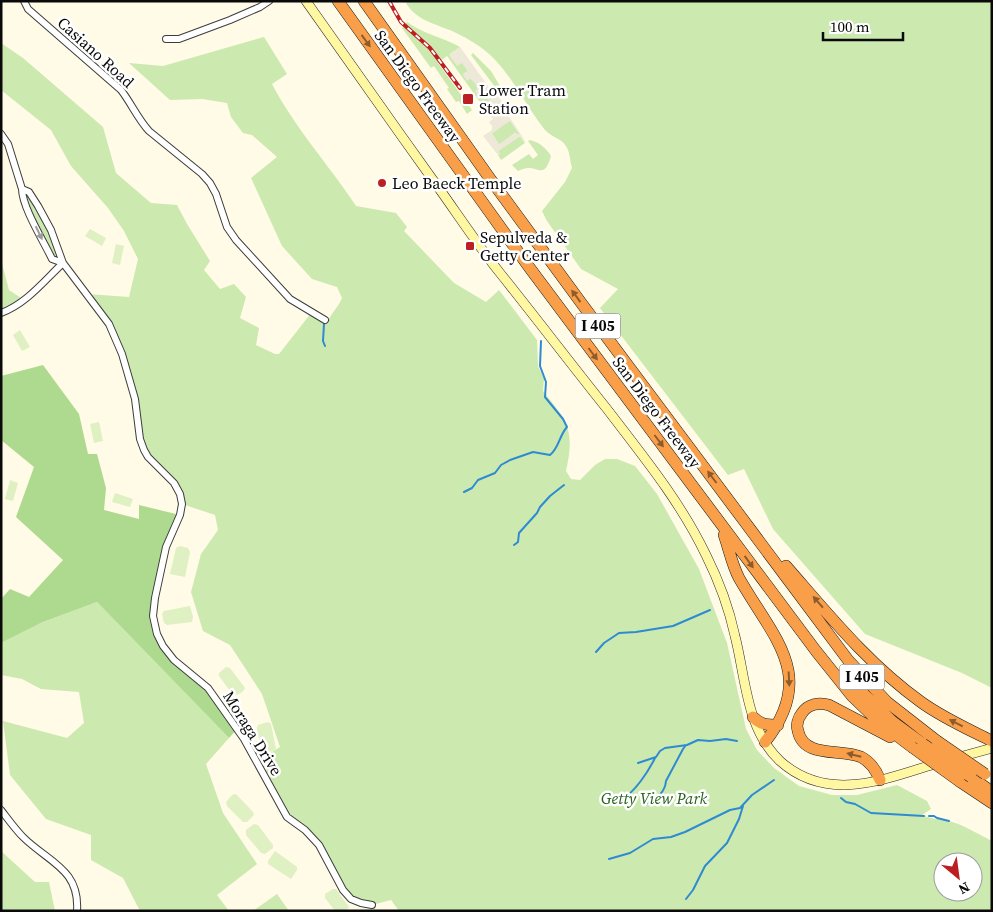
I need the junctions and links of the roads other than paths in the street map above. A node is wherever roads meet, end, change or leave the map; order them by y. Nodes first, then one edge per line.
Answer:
1 (24, 1) edge
2 (269, 1) edge
3 (306, 1) edge
4 (338, 1) edge
5 (364, 1) edge
6 (166, 39) dead end
7 (1, 134) edge
8 (22, 189) junction
9 (63, 263) junction
10 (1, 313) edge
11 (326, 320) dead end
12 (734, 507) junction
13 (721, 524) junction
14 (753, 717) junction
15 (778, 725) junction
16 (992, 741) edge
17 (765, 742) junction
18 (925, 744) junction
19 (992, 748) edge
20 (981, 776) edge
21 (880, 780) junction
22 (992, 785) edge
23 (992, 792) edge
24 (992, 803) edge
25 (1, 810) edge
26 (372, 905) dead end
27 (77, 911) edge

1 - 11 street, Casiano Road
2 - 6 street
3 - 14 main road
4 -> 13 highway, San Diego Freeway / I 405
12 -> 5 highway, San Diego Freeway / I 405
7 - 8 street, Moraga Drive
8 - 9 street, Moraga Drive
8 -> 9 street, Moraga Drive
9 - 10 street
9 - 26 street, Moraga Drive
16 -> 12 highway
12 - 18 highway, San Diego Freeway / I 405
13 -> 15 highway
13 -> 18 highway, San Diego Freeway / I 405
14 - 15 highway
14 - 17 main road
15 - 17 highway
17 - 21 main road
18 - 20 highway, San Diego Freeway / I 405, bridge
21 -> 18 highway
18 - 24 highway, San Diego Freeway / I 405, bridge
19 - 21 main road
20 - 22 highway
20 - 23 highway
25 - 27 street

